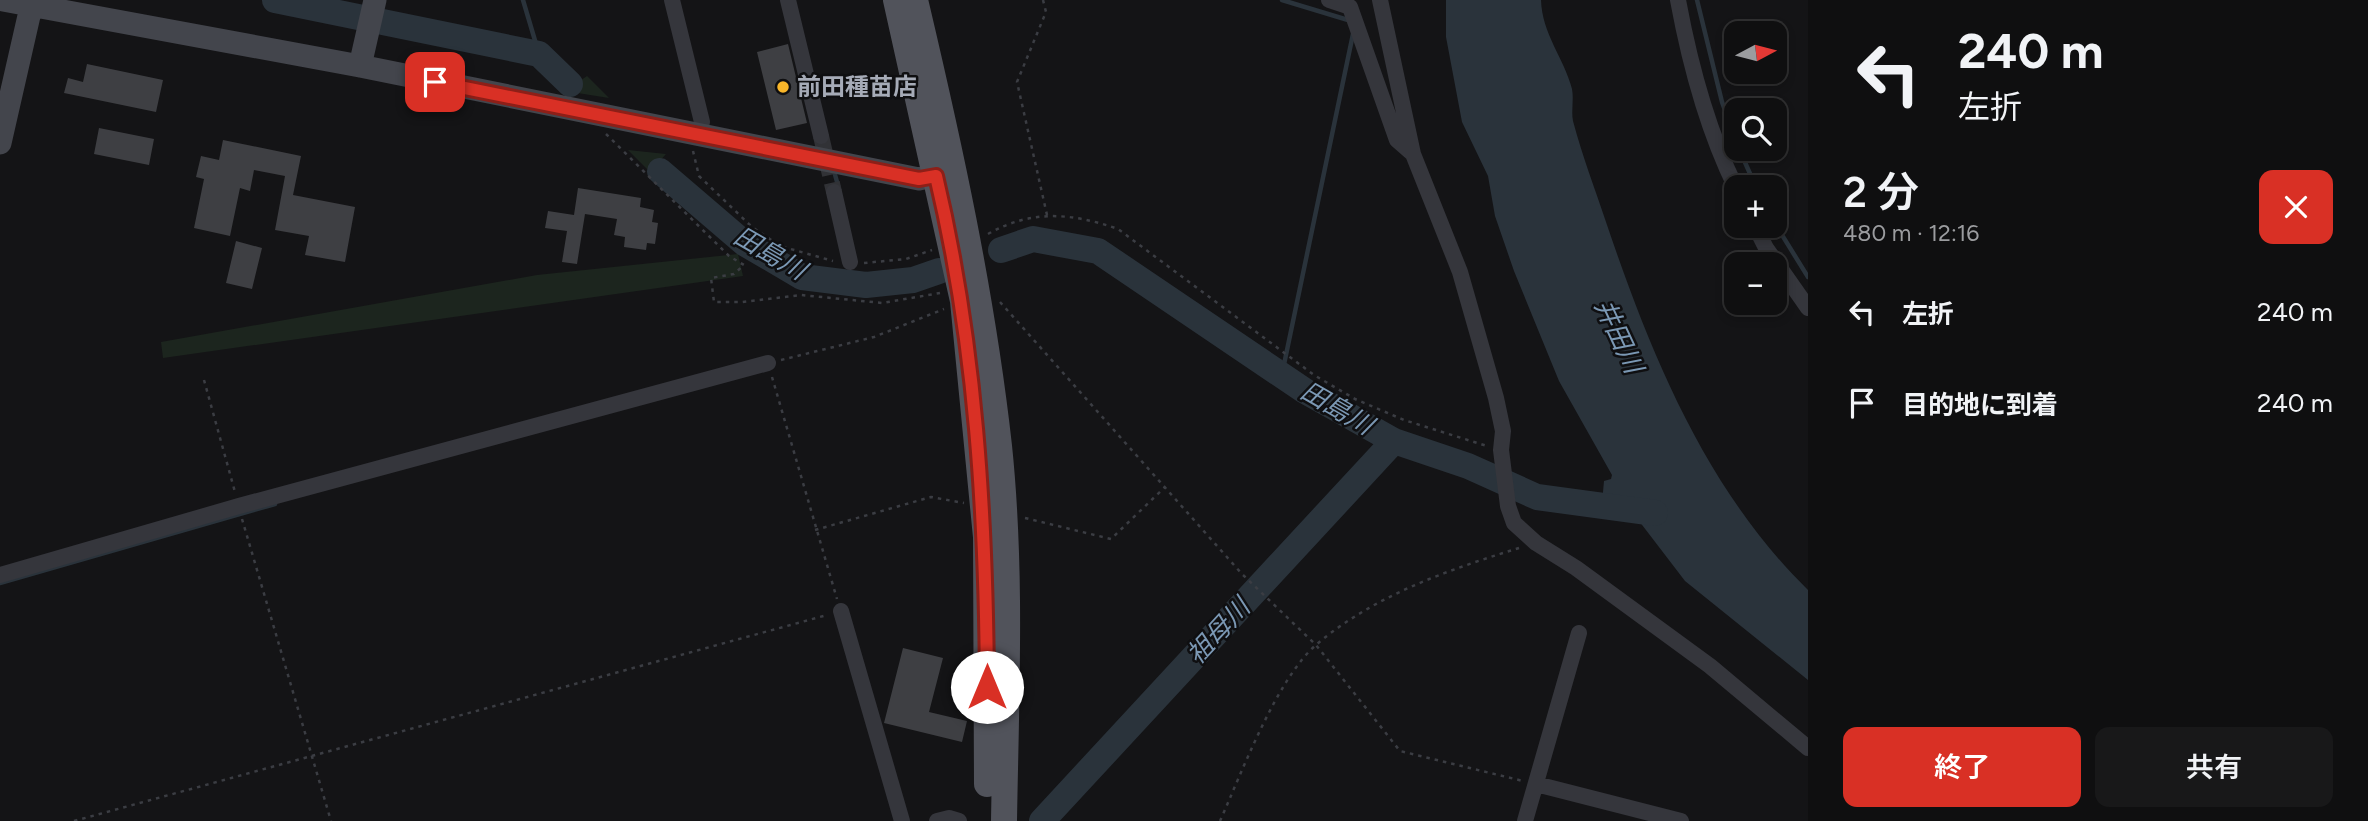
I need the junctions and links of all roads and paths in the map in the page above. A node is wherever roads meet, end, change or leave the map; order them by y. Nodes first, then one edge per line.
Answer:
1 (4, 0) edge
2 (672, 0) edge
3 (788, 0) edge
4 (896, 0) edge
5 (915, 0) edge
6 (1043, 0) edge
7 (1329, 0) edge
8 (1380, 0) edge
9 (1678, 0) edge
10 (375, 2) edge
11 (31, 6) junction
12 (360, 66) junction
13 (4, 112) edge
14 (609, 118) junction
15 (697, 136) junction
16 (821, 136) tunnel mouth
17 (0, 143) edge
18 (1413, 155) junction
19 (946, 173) junction
20 (1730, 175) edge
21 (834, 192) tunnel mouth
22 (1047, 215) junction
23 (1761, 238) edge
24 (952, 243) junction
25 (990, 246) dead end
26 (850, 262) junction
27 (961, 295) junction
28 (998, 300) dead end
29 (1808, 308) edge
30 (768, 363) junction
31 (204, 380) dead end
32 (1501, 450) junction
33 (1165, 487) junction
34 (968, 504) dead end
35 (239, 506) junction
36 (1015, 516) dead end
37 (815, 530) junction
38 (1536, 543) junction
39 (0, 575) edge
40 (841, 611) junction
41 (1579, 633) dead end
42 (1316, 645) junction
43 (1808, 748) edge
44 (312, 757) junction
45 (1536, 784) junction
46 (74, 821) edge
47 (331, 821) edge
48 (902, 821) edge
49 (937, 821) edge
50 (960, 821) edge
51 (988, 821) edge
52 (1004, 821) edge
53 (1220, 821) edge
54 (1525, 821) edge
55 (1681, 821) edge

1 - 11 street
2 - 15 street
3 - 16 street
4 - 19 main road
5 - 19 main road
6 - 22 path
7 - 18 street
8 - 18 street
9 - 20 street
10 - 12 street
11 - 12 street
11 - 13 street
12 - 14 street
13 - 17 street
14 - 15 street
14 - 27 path
15 - 19 street
15 - 26 path
18 - 32 street
19 - 24 main road
19 - 52 main road
21 - 26 street
22 - 25 path
22 - 32 path
23 - 29 street
24 - 26 path
24 - 27 main road
27 - 30 path
27 - 51 main road
28 - 33 path
30 - 35 street
30 - 37 path
31 - 35 path
32 - 38 street
33 - 36 path
33 - 42 path
34 - 37 path
35 - 39 street
35 - 44 path
37 - 40 path
38 - 42 path
38 - 43 street
40 - 44 path
40 - 48 street
41 - 45 street
42 - 45 path
42 - 53 path
44 - 46 path
44 - 47 path
45 - 54 street
45 - 55 street
49 - 50 street

